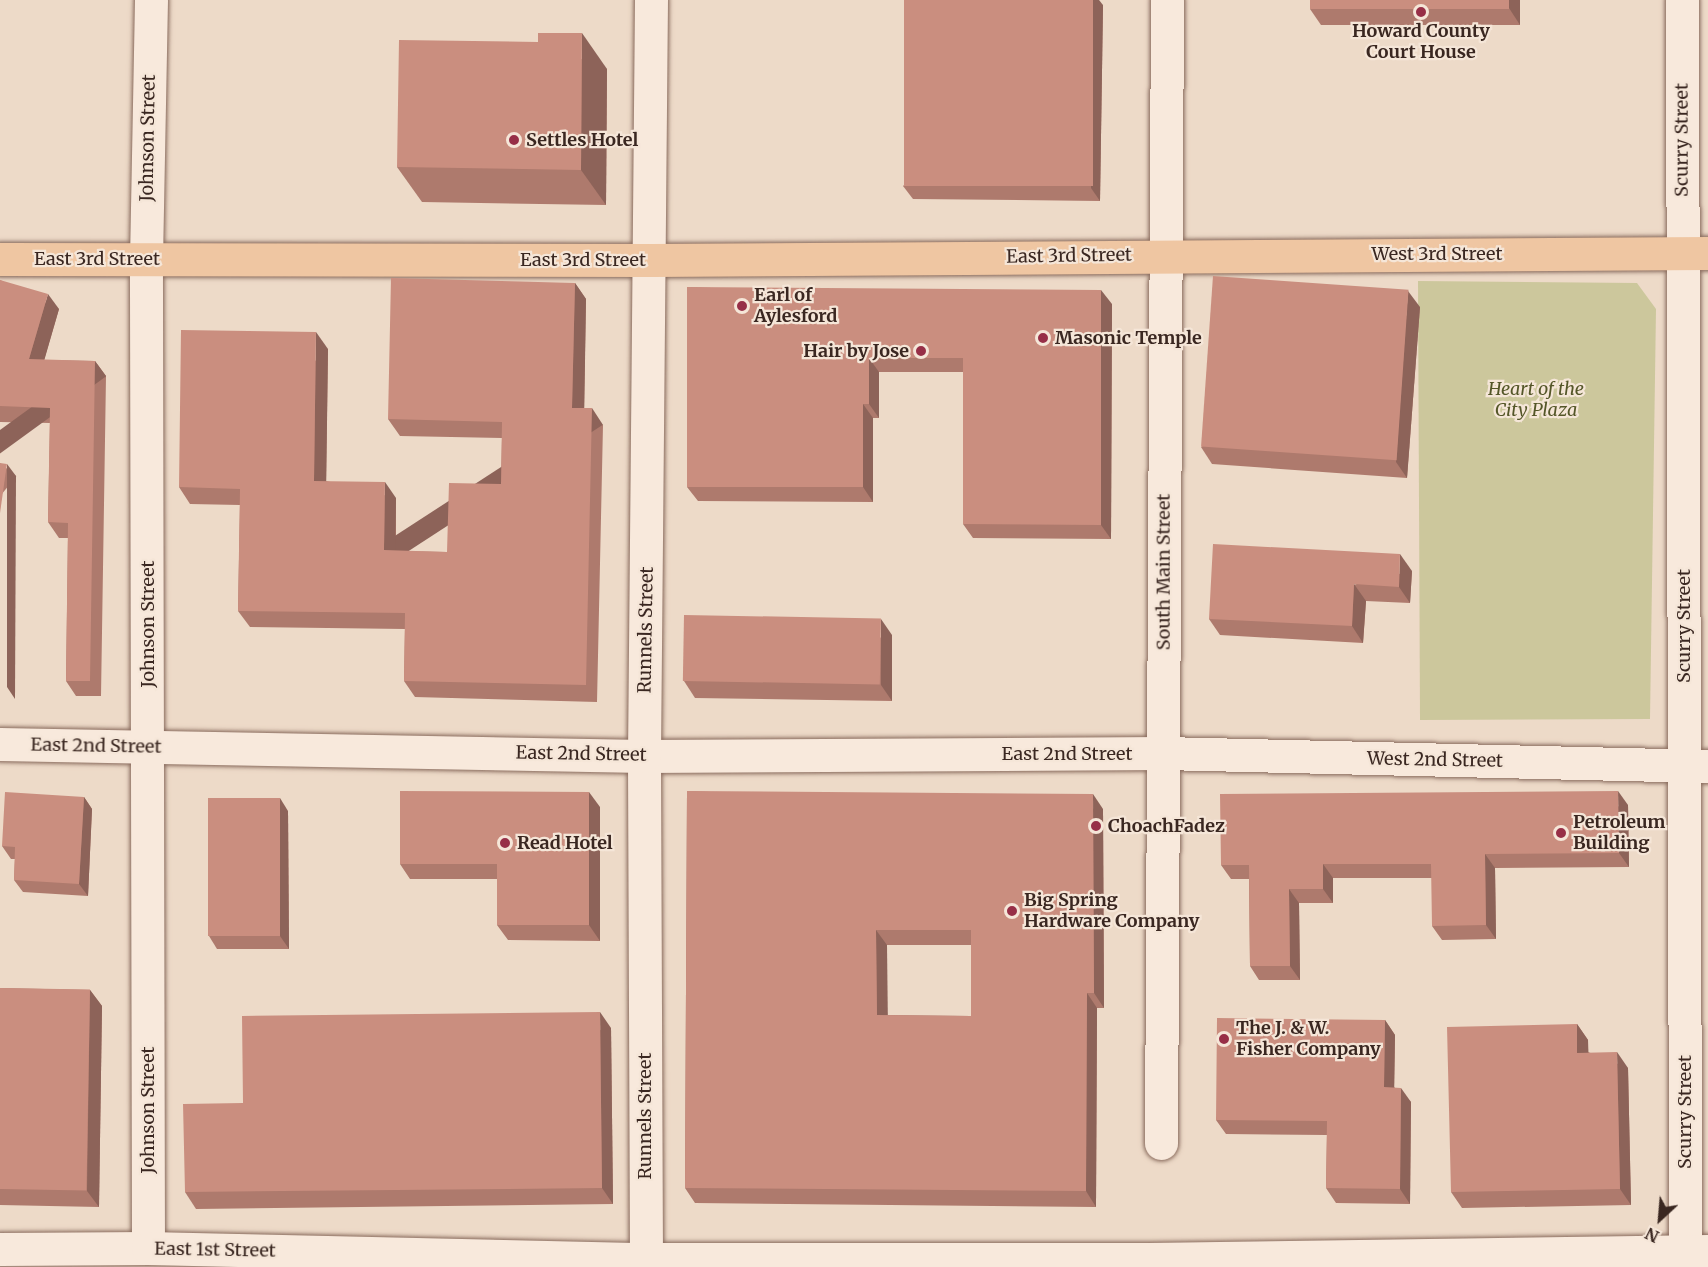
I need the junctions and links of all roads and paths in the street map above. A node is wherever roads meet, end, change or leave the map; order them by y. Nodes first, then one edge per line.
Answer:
1 (151, 0) edge
2 (651, 0) edge
3 (1167, 0) edge
4 (1682, 0) edge
5 (1695, 253) edge
6 (1166, 255) junction
7 (0, 259) edge
8 (146, 260) junction
9 (652, 260) junction
10 (0, 744) edge
11 (148, 747) junction
12 (1163, 753) junction
13 (644, 756) junction
14 (1696, 766) edge
15 (1161, 1143) dead end
16 (148, 1248) junction
17 (0, 1249) edge
18 (1696, 1251) edge
19 (646, 1259) junction

1 - 8 street, Johnson Street
2 - 9 street, Runnels Street
3 - 6 street, South Main Street
4 - 5 street, Scurry Street
5 - 6 main road, West 3rd Street
5 - 14 street, Scurry Street
6 - 9 main road, East 3rd Street
6 - 12 street, South Main Street
7 - 8 main road, East 3rd Street
8 - 9 main road, East 3rd Street
8 - 11 street, Johnson Street
9 - 13 street, Runnels Street
10 - 11 street, East 2nd Street
11 - 13 street, East 2nd Street
11 - 16 street, Johnson Street
12 - 13 street, East 2nd Street
12 - 14 street, West 2nd Street
12 - 15 street, South Main Street
13 - 19 street, Runnels Street
14 - 18 street, Scurry Street
16 - 17 street, East 1st Street
16 - 19 street, East 1st Street
18 - 19 street, East 1st Street

